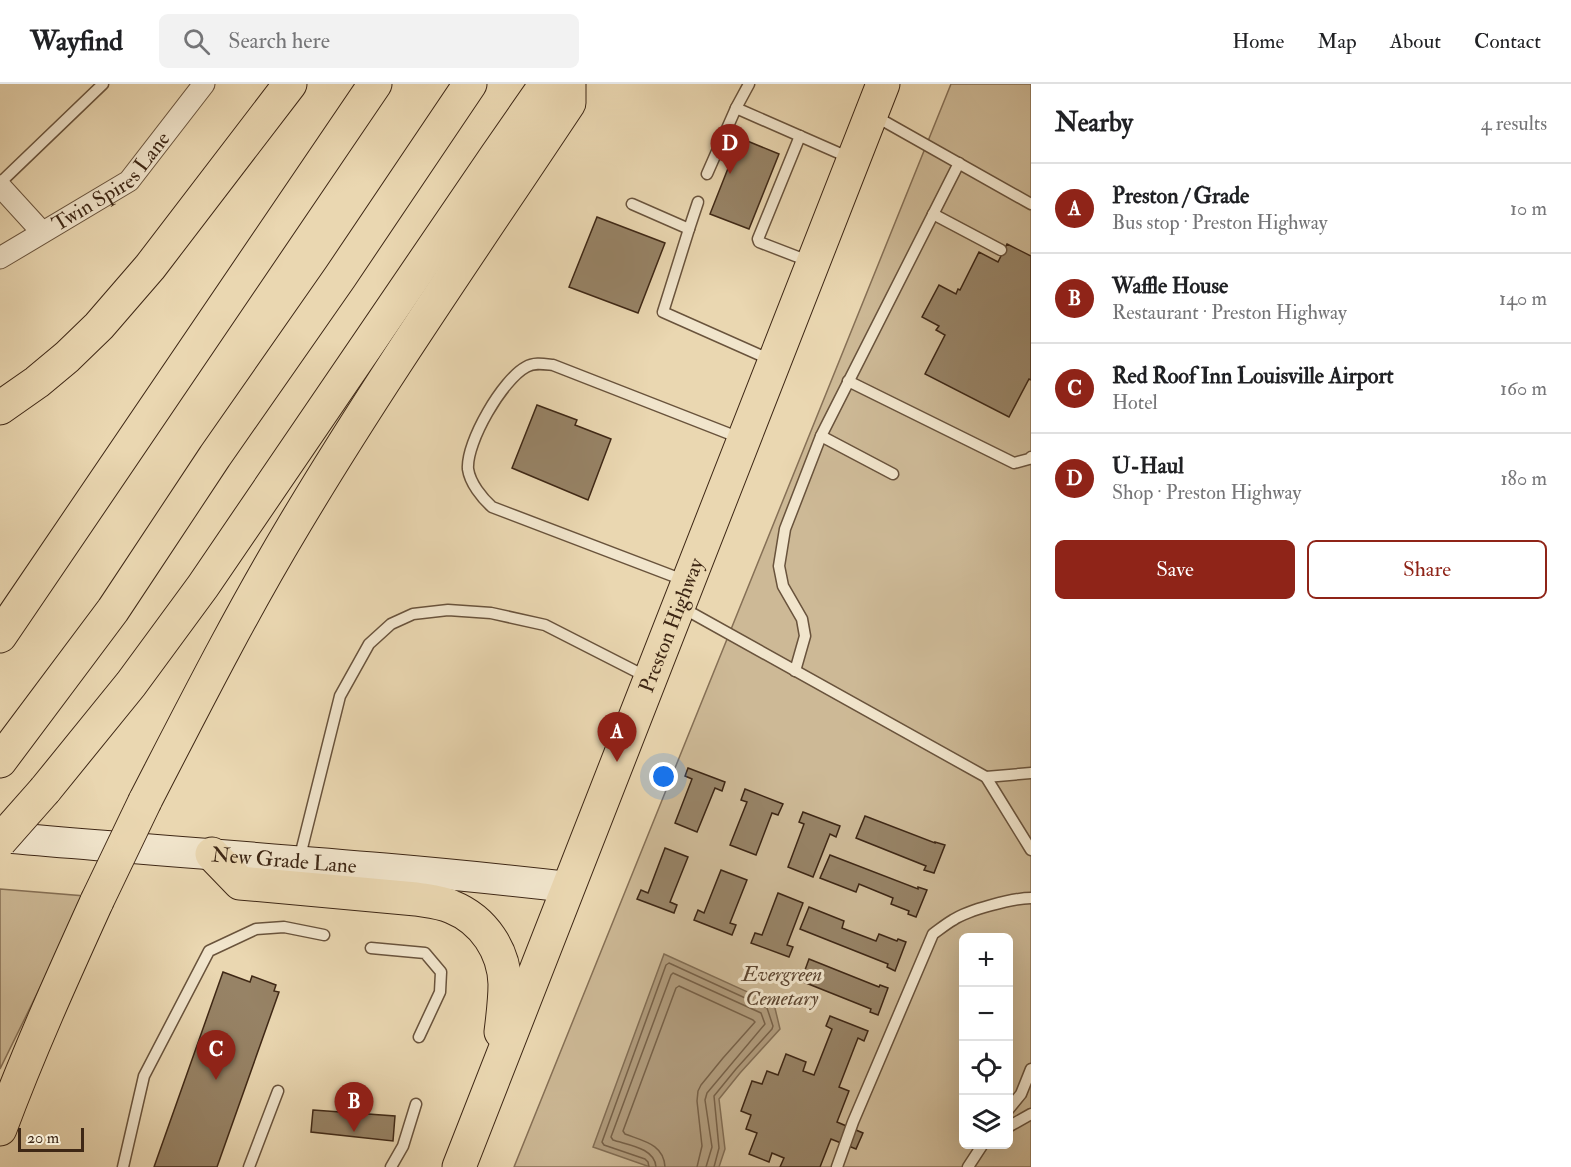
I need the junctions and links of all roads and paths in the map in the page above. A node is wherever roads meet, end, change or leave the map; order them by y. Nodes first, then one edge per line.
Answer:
1 (104, 84) edge
2 (204, 84) edge
3 (290, 84) edge
4 (375, 84) edge
5 (470, 84) edge
6 (546, 84) edge
7 (569, 84) edge
8 (749, 84) edge
9 (883, 84) edge
10 (736, 108) junction
11 (871, 114) junction
12 (800, 136) junction
13 (853, 160) junction
14 (959, 164) junction
15 (706, 174) dead end
16 (0, 184) edge
17 (698, 202) dead end
18 (632, 204) dead end
19 (1031, 204) edge
20 (933, 214) junction
21 (689, 229) junction
22 (42, 232) junction
23 (1000, 250) dead end
24 (0, 258) edge
25 (812, 263) junction
26 (774, 361) junction
27 (849, 381) junction
28 (0, 408) edge
29 (821, 436) junction
30 (743, 439) junction
31 (1031, 457) edge
32 (893, 474) dead end
33 (683, 594) junction
34 (0, 636) edge
35 (795, 671) junction
36 (650, 679) junction
37 (0, 761) edge
38 (1031, 773) edge
39 (986, 777) junction
40 (0, 837) edge
41 (0, 841) edge
42 (1031, 850) edge
43 (212, 854) junction
44 (299, 861) junction
45 (568, 887) junction
46 (1031, 898) edge
47 (324, 935) dead end
48 (371, 948) dead end
49 (419, 1037) dead end
50 (499, 1065) junction
51 (1031, 1069) edge
52 (278, 1091) dead end
53 (416, 1104) dead end
54 (1013, 1104) edge
55 (1031, 1114) edge
56 (1013, 1124) edge
57 (0, 1129) edge
58 (980, 1149) edge
59 (123, 1167) edge
60 (249, 1167) edge
61 (391, 1167) edge
62 (459, 1167) edge
63 (837, 1167) edge
64 (968, 1167) edge

1 - 16 lane
2 - 22 street, Twin Spires Lane
3 - 28 main road
4 - 34 main road
5 - 37 main road
6 - 41 main road, bridge
7 - 57 main road, bridge
8 - 10 lane
9 - 11 main road, Preston Highway
10 - 12 lane
10 - 15 lane
11 - 13 main road, Preston Highway
11 - 14 lane
12 - 13 lane
12 - 25 lane
13 - 25 main road, Preston Highway
14 - 19 lane
14 - 20 lane
16 - 22 street
17 - 21 lane
18 - 21 lane
20 - 23 lane
20 - 27 lane
21 - 26 lane
22 - 24 street, Twin Spires Lane
25 - 26 main road, Preston Highway
26 - 30 main road, Preston Highway
27 - 29 lane
27 - 31 lane
29 - 32 lane
29 - 35 lane
30 - 33 main road, Preston Highway
30 - 33 lane
33 - 35 lane
33 - 36 main road, Preston Highway
35 - 39 lane
36 - 44 lane
36 - 45 main road, Preston Highway
38 - 39 lane
39 - 42 lane
40 - 43 main road, New Grade Lane
43 - 44 main road, New Grade Lane
43 - 50 main road
44 - 45 main road, New Grade Lane
45 - 50 main road, Preston Highway
46 - 63 lane
47 - 59 lane
48 - 49 lane
50 - 62 main road, Preston Highway
51 - 54 lane
52 - 60 lane
53 - 61 lane
55 - 56 lane
58 - 64 lane

